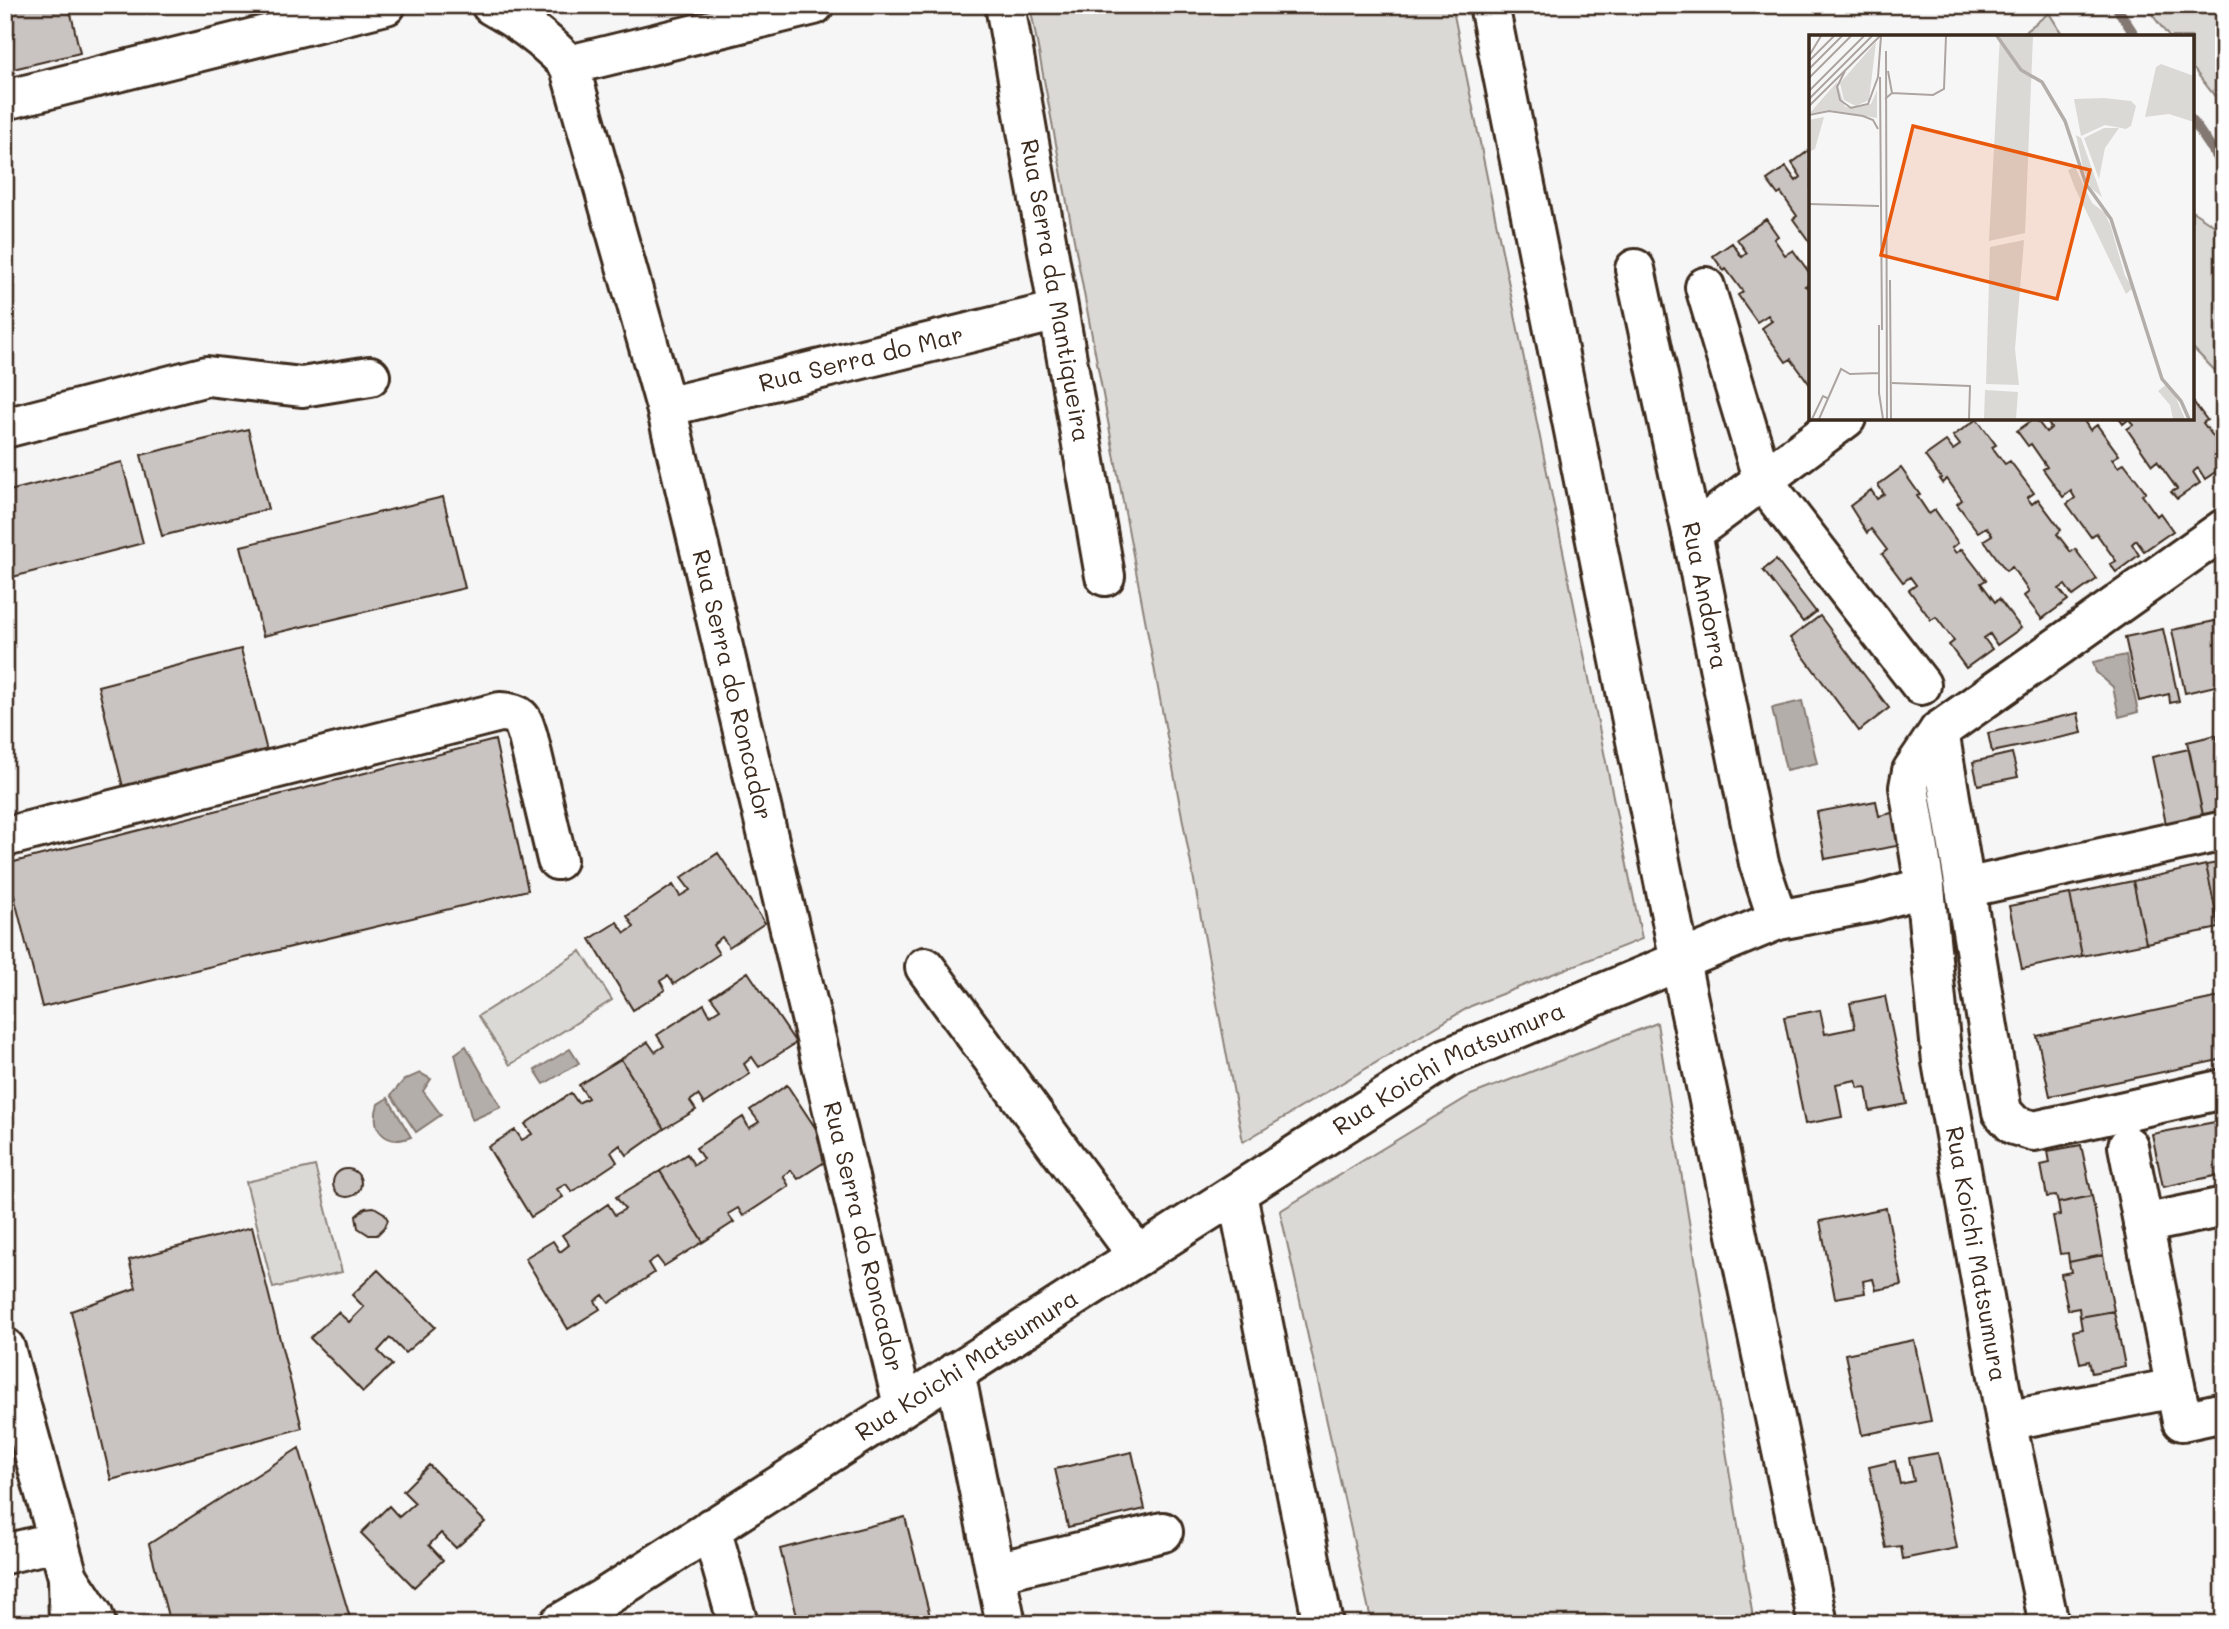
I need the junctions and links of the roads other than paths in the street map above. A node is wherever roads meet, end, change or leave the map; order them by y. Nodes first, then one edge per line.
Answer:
1 (386, 5) edge
2 (491, 5) edge
3 (814, 5) edge
4 (1005, 5) edge
5 (1489, 5) edge
6 (768, 11) edge
7 (569, 65) junction
8 (5, 100) edge
9 (1635, 269) dead end
10 (1706, 287) dead end
11 (1058, 311) junction
12 (370, 376) dead end
13 (666, 407) junction
14 (1843, 420) edge
15 (5, 428) edge
16 (1763, 481) junction
17 (2224, 528) edge
18 (1692, 533) junction
19 (1105, 576) dead end
20 (1922, 685) dead end
21 (1939, 731) junction
22 (2224, 831) edge
23 (5, 837) edge
24 (557, 860) dead end
25 (1925, 887) junction
26 (1965, 888) junction
27 (1778, 920) junction
28 (1680, 961) junction
29 (925, 967) dead end
30 (2224, 1089) edge
31 (2128, 1146) dead end
32 (1237, 1194) junction
33 (2224, 1208) edge
34 (2143, 1224) junction
35 (1138, 1256) junction
36 (5, 1348) edge
37 (955, 1372) junction
38 (2175, 1388) junction
39 (903, 1405) junction
40 (2224, 1412) edge
41 (2006, 1421) junction
42 (711, 1528) junction
43 (1163, 1532) dead end
44 (5, 1554) edge
45 (63, 1559) junction
46 (996, 1572) junction
47 (69, 1624) edge
48 (96, 1624) edge
49 (559, 1624) edge
50 (738, 1624) edge
51 (1006, 1624) edge
52 (1323, 1624) edge
53 (1818, 1624) edge
54 (2049, 1624) edge

1 - 8 street
2 - 7 street
3 - 6 street
4 - 11 street, Rua Serra da Mantiqueira
5 - 28 street
6 - 7 street
7 - 13 street, Rua Serra do Roncador
9 - 18 street, Rua Andorra
10 - 16 street
11 - 13 street, Rua Serra do Mar
11 - 19 street, Rua Serra da Mantiqueira
12 - 15 street
13 - 39 street, Rua Serra do Roncador
14 - 16 street
16 - 18 street
16 - 20 street
17 - 21 street
18 - 27 street, Rua Andorra
21 - 25 street
21 - 26 street
22 - 26 street
23 - 24 street
25 - 27 street, Rua Koichi Matsumura
25 - 41 street, Rua Koichi Matsumura
26 - 30 street
27 - 28 street, Rua Koichi Matsumura
28 - 32 street, Rua Koichi Matsumura
28 - 53 street
29 - 35 street
31 - 34 street
32 - 35 street, Rua Koichi Matsumura
32 - 52 street
33 - 34 street
34 - 38 street
35 - 37 street, Rua Koichi Matsumura
36 - 45 street
37 - 39 street, Rua Koichi Matsumura
37 - 46 street
38 - 40 street
38 - 41 street
39 - 42 street, Rua Koichi Matsumura
41 - 54 street, Rua Koichi Matsumura
42 - 49 street, Rua Koichi Matsumura
42 - 50 street
43 - 46 street
44 - 45 street
45 - 47 street
45 - 48 street
46 - 51 street

